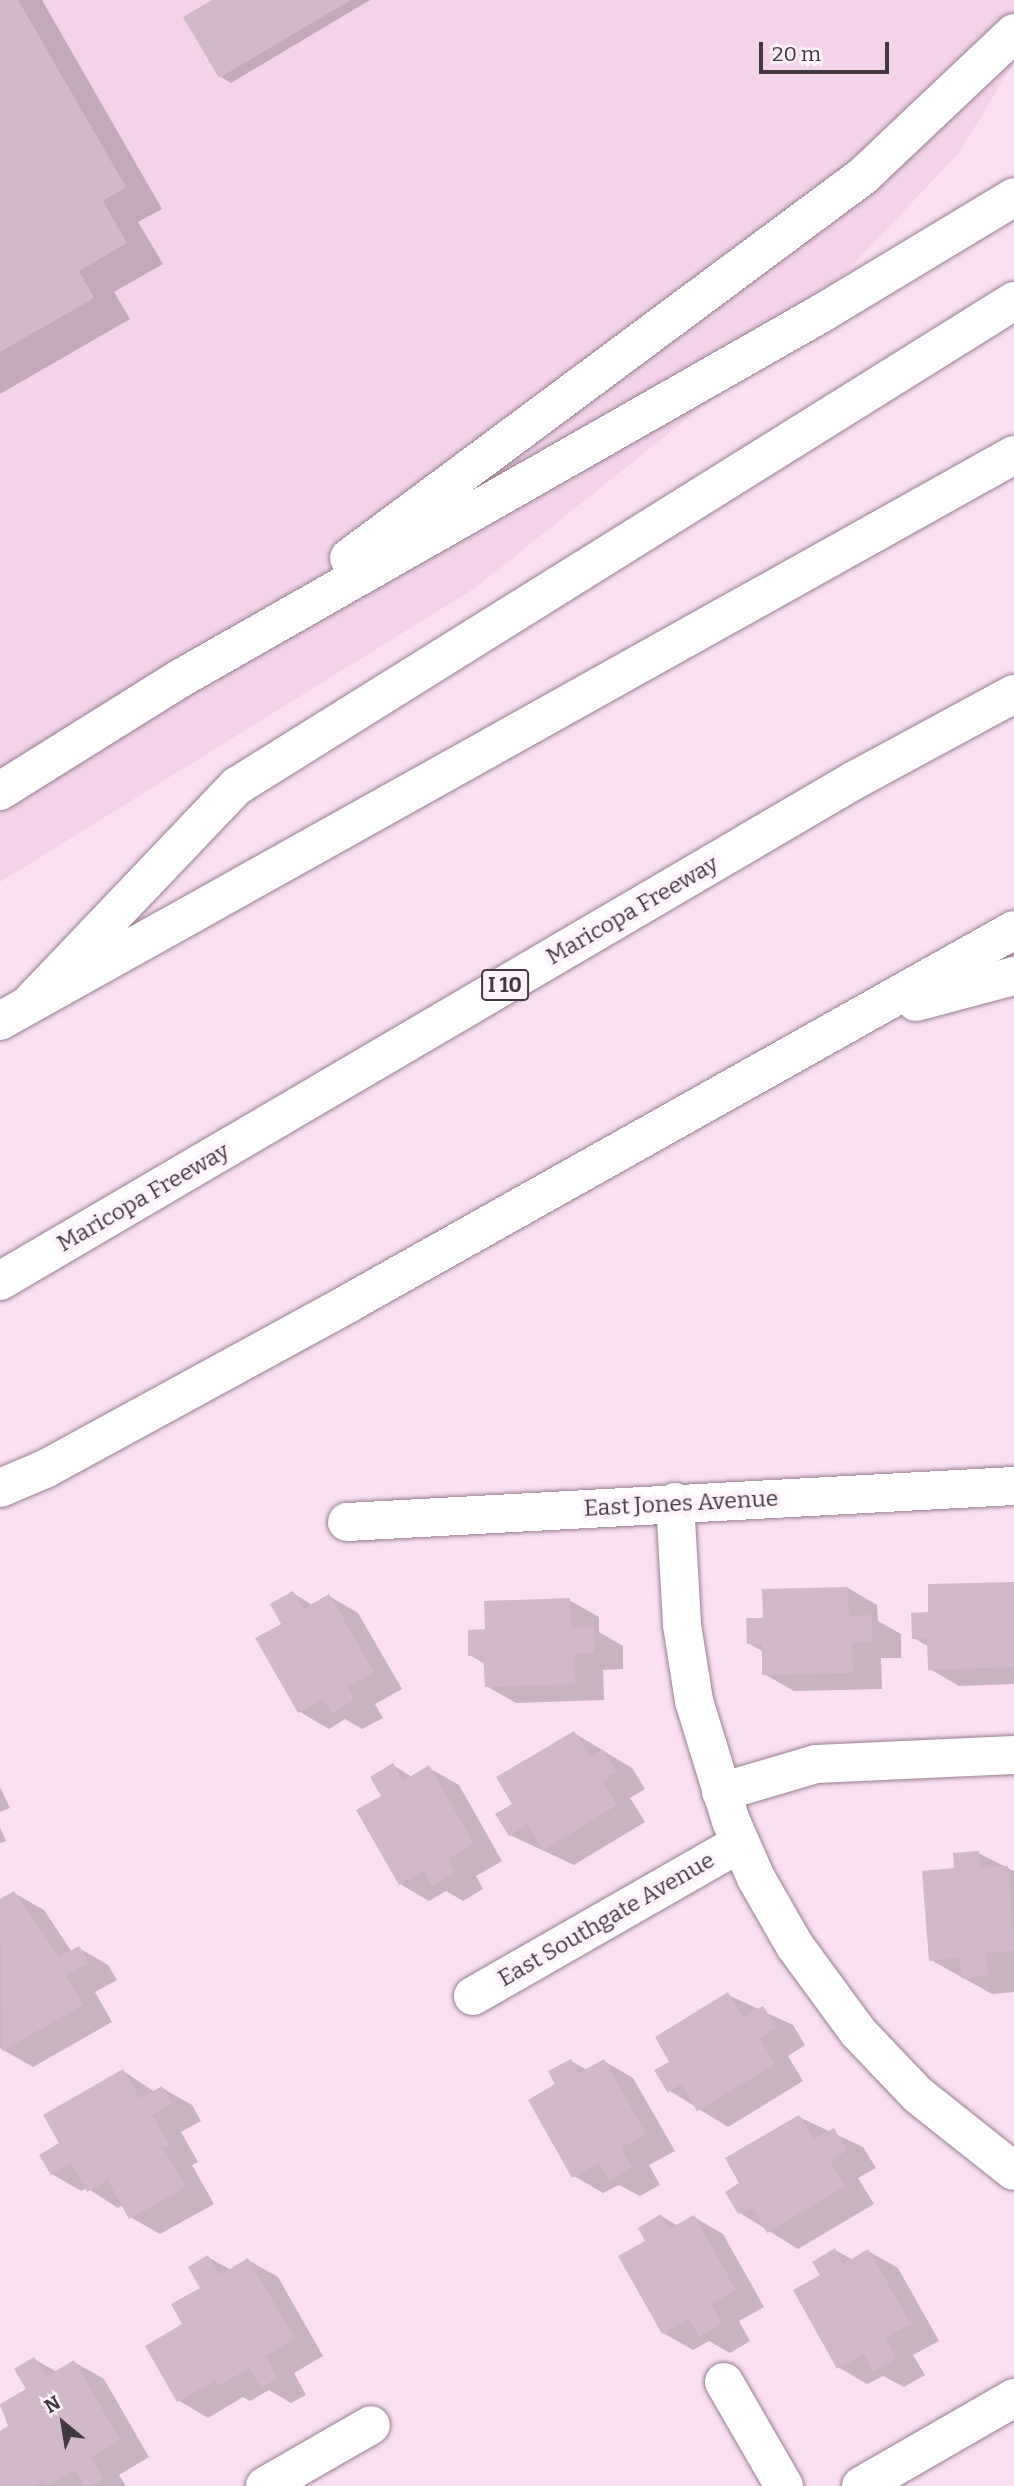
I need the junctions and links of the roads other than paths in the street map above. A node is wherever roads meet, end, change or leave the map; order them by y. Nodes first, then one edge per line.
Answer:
1 (1014, 33) edge
2 (1014, 197) edge
3 (1014, 301) edge
4 (1014, 455) edge
5 (181, 678) junction
6 (1014, 695) edge
7 (0, 791) edge
8 (1014, 930) edge
9 (1014, 976) edge
10 (15, 1012) edge
11 (856, 1018) junction
12 (0, 1281) edge
13 (1014, 1486) edge
14 (0, 1488) edge
15 (675, 1502) junction
16 (347, 1522) dead end
17 (1014, 1755) edge
18 (721, 1792) junction
19 (740, 1843) junction
20 (473, 1996) dead end
21 (1014, 2171) edge
22 (724, 2382) dead end
23 (1014, 2398) edge
24 (371, 2425) dead end
25 (265, 2486) edge
26 (784, 2486) edge
27 (861, 2486) edge

1 - 5 main road
2 - 5 main road
3 - 10 main road
4 - 10 main road
5 - 7 main road
6 - 12 main road, Maricopa Freeway / I 10
8 - 11 main road
9 - 11 main road
11 - 14 main road
13 - 15 main road, East Jones Avenue
15 - 16 main road, East Jones Avenue
15 - 18 main road
17 - 18 main road
18 - 19 main road
19 - 20 main road, East Southgate Avenue
19 - 21 main road
22 - 26 main road
23 - 27 main road
24 - 25 main road

